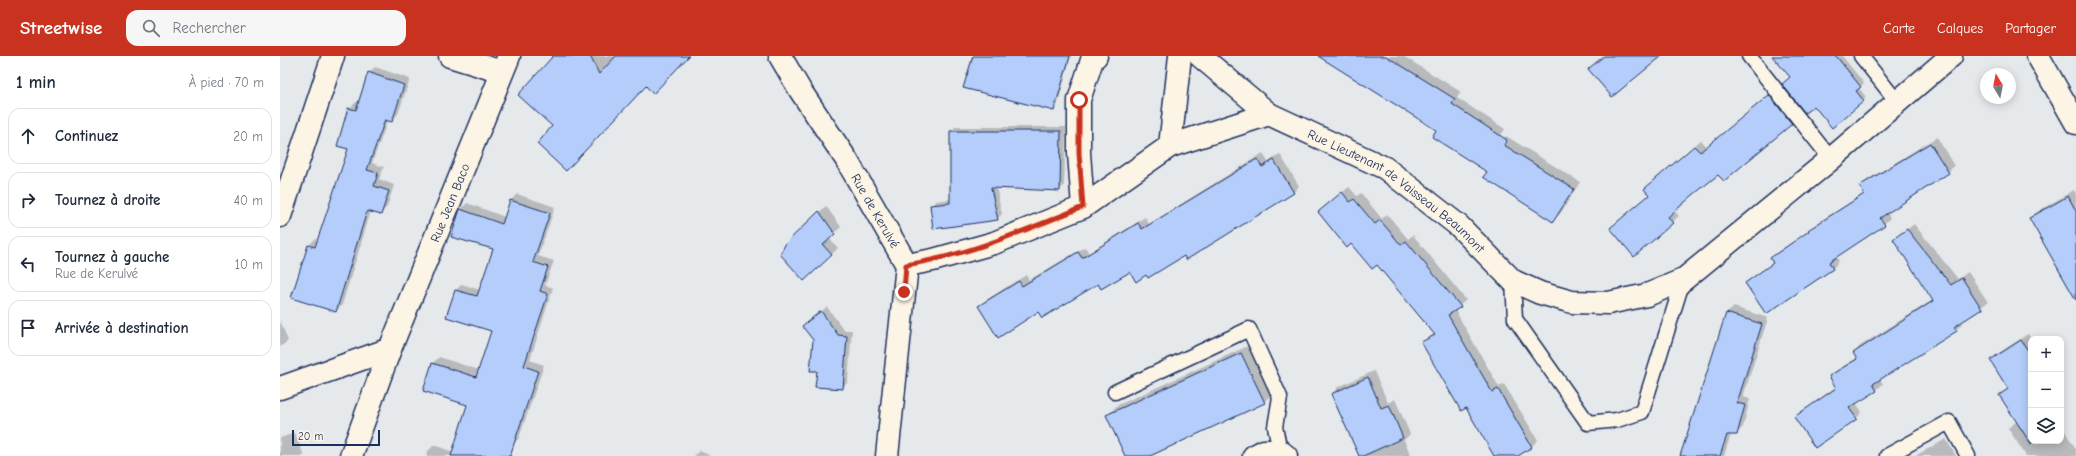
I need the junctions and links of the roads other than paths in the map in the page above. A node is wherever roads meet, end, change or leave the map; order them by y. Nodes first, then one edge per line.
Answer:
1 (333, 56) edge
2 (450, 56) edge
3 (780, 56) edge
4 (1096, 56) edge
5 (1180, 56) edge
6 (1200, 56) edge
7 (1749, 56) edge
8 (1861, 56) edge
9 (1951, 56) edge
10 (2038, 56) edge
11 (506, 64) edge
12 (1898, 103) junction
13 (1269, 114) junction
14 (2076, 123) edge
15 (1170, 146) junction
16 (1831, 159) junction
17 (1083, 207) junction
18 (280, 216) edge
19 (906, 265) junction
20 (1683, 280) junction
21 (1513, 281) junction
22 (390, 349) junction
23 (280, 388) edge
24 (1115, 392) dead end
25 (1283, 453) edge
26 (351, 456) edge
27 (887, 456) edge
28 (1254, 456) edge
29 (1888, 456) edge
30 (1968, 456) edge

1 - 18 street
2 - 11 street
3 - 19 street, Rue de Kerulvé
4 - 17 street
5 - 15 street
6 - 13 street, Rue Lieutenant de Vaisseau Beaumont
7 - 16 lane
8 - 12 lane
9 - 12 street, Rue Lieutenant de Vaisseau Beaumont
10 - 14 street
11 - 22 street, Rue Jean Baco
12 - 16 street, Rue Lieutenant de Vaisseau Beaumont
13 - 15 street
13 - 21 street, Rue Lieutenant de Vaisseau Beaumont
15 - 17 street
16 - 20 street, Rue Lieutenant de Vaisseau Beaumont
17 - 19 street
19 - 27 street
20 - 21 street, Rue Lieutenant de Vaisseau Beaumont
20 - 21 lane
22 - 23 street
22 - 26 street, Rue Jean Baco
24 - 25 lane
25 - 28 street
29 - 30 lane

